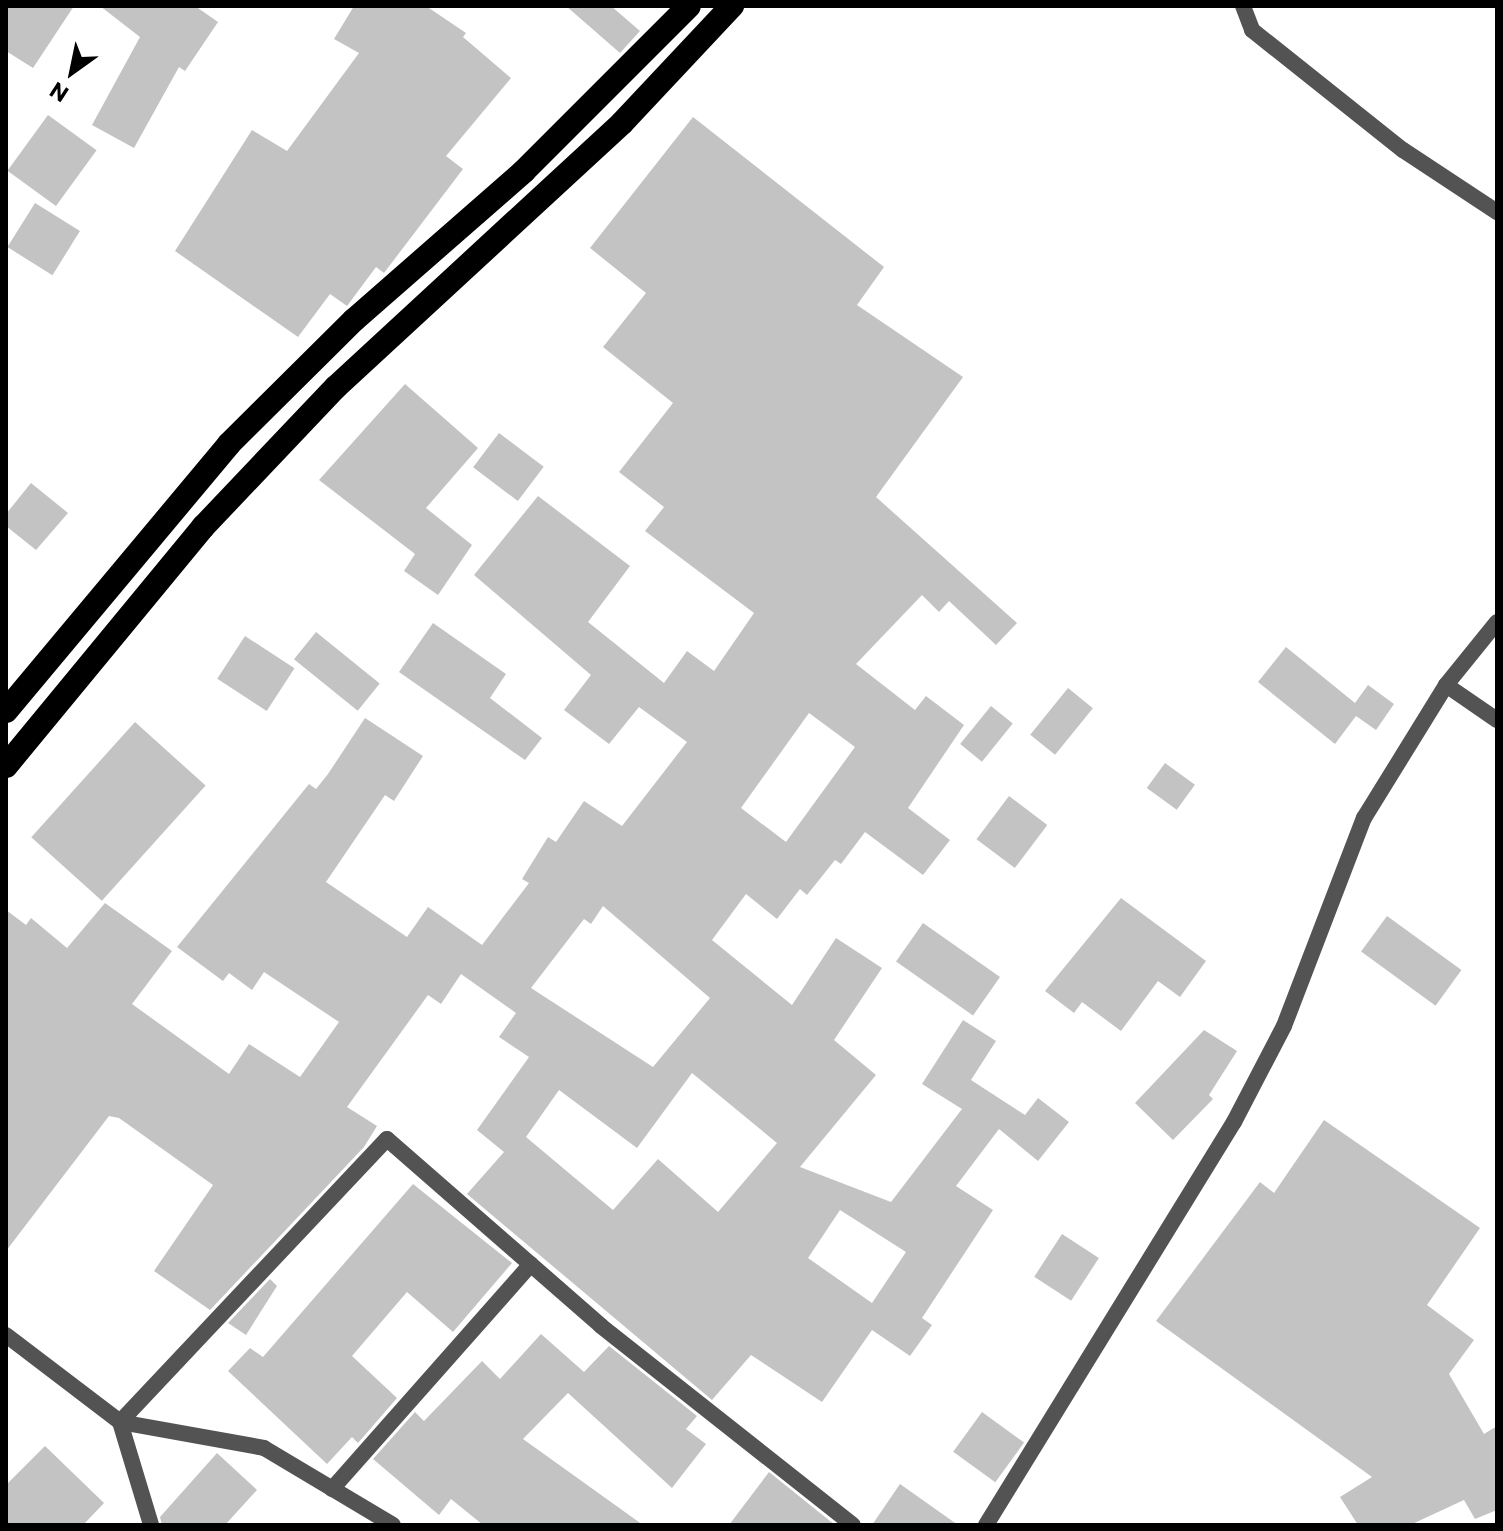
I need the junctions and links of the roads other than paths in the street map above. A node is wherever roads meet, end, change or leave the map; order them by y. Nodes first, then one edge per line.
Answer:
1 (689, 6) edge
2 (732, 6) edge
3 (1243, 6) edge
4 (1497, 212) edge
5 (1497, 622) edge
6 (1446, 685) junction
7 (6, 711) edge
8 (1497, 720) edge
9 (6, 766) edge
10 (531, 1264) junction
11 (6, 1335) edge
12 (120, 1422) junction
13 (332, 1489) junction
14 (151, 1525) edge
15 (393, 1525) edge
16 (853, 1525) edge
17 (986, 1525) edge

1 - 7 highway
2 - 9 highway
3 - 4 street
5 - 6 street
6 - 8 street
6 - 17 street
10 - 12 street
10 - 13 street
10 - 16 street
11 - 12 street
12 - 13 street
12 - 14 street
13 - 15 street

